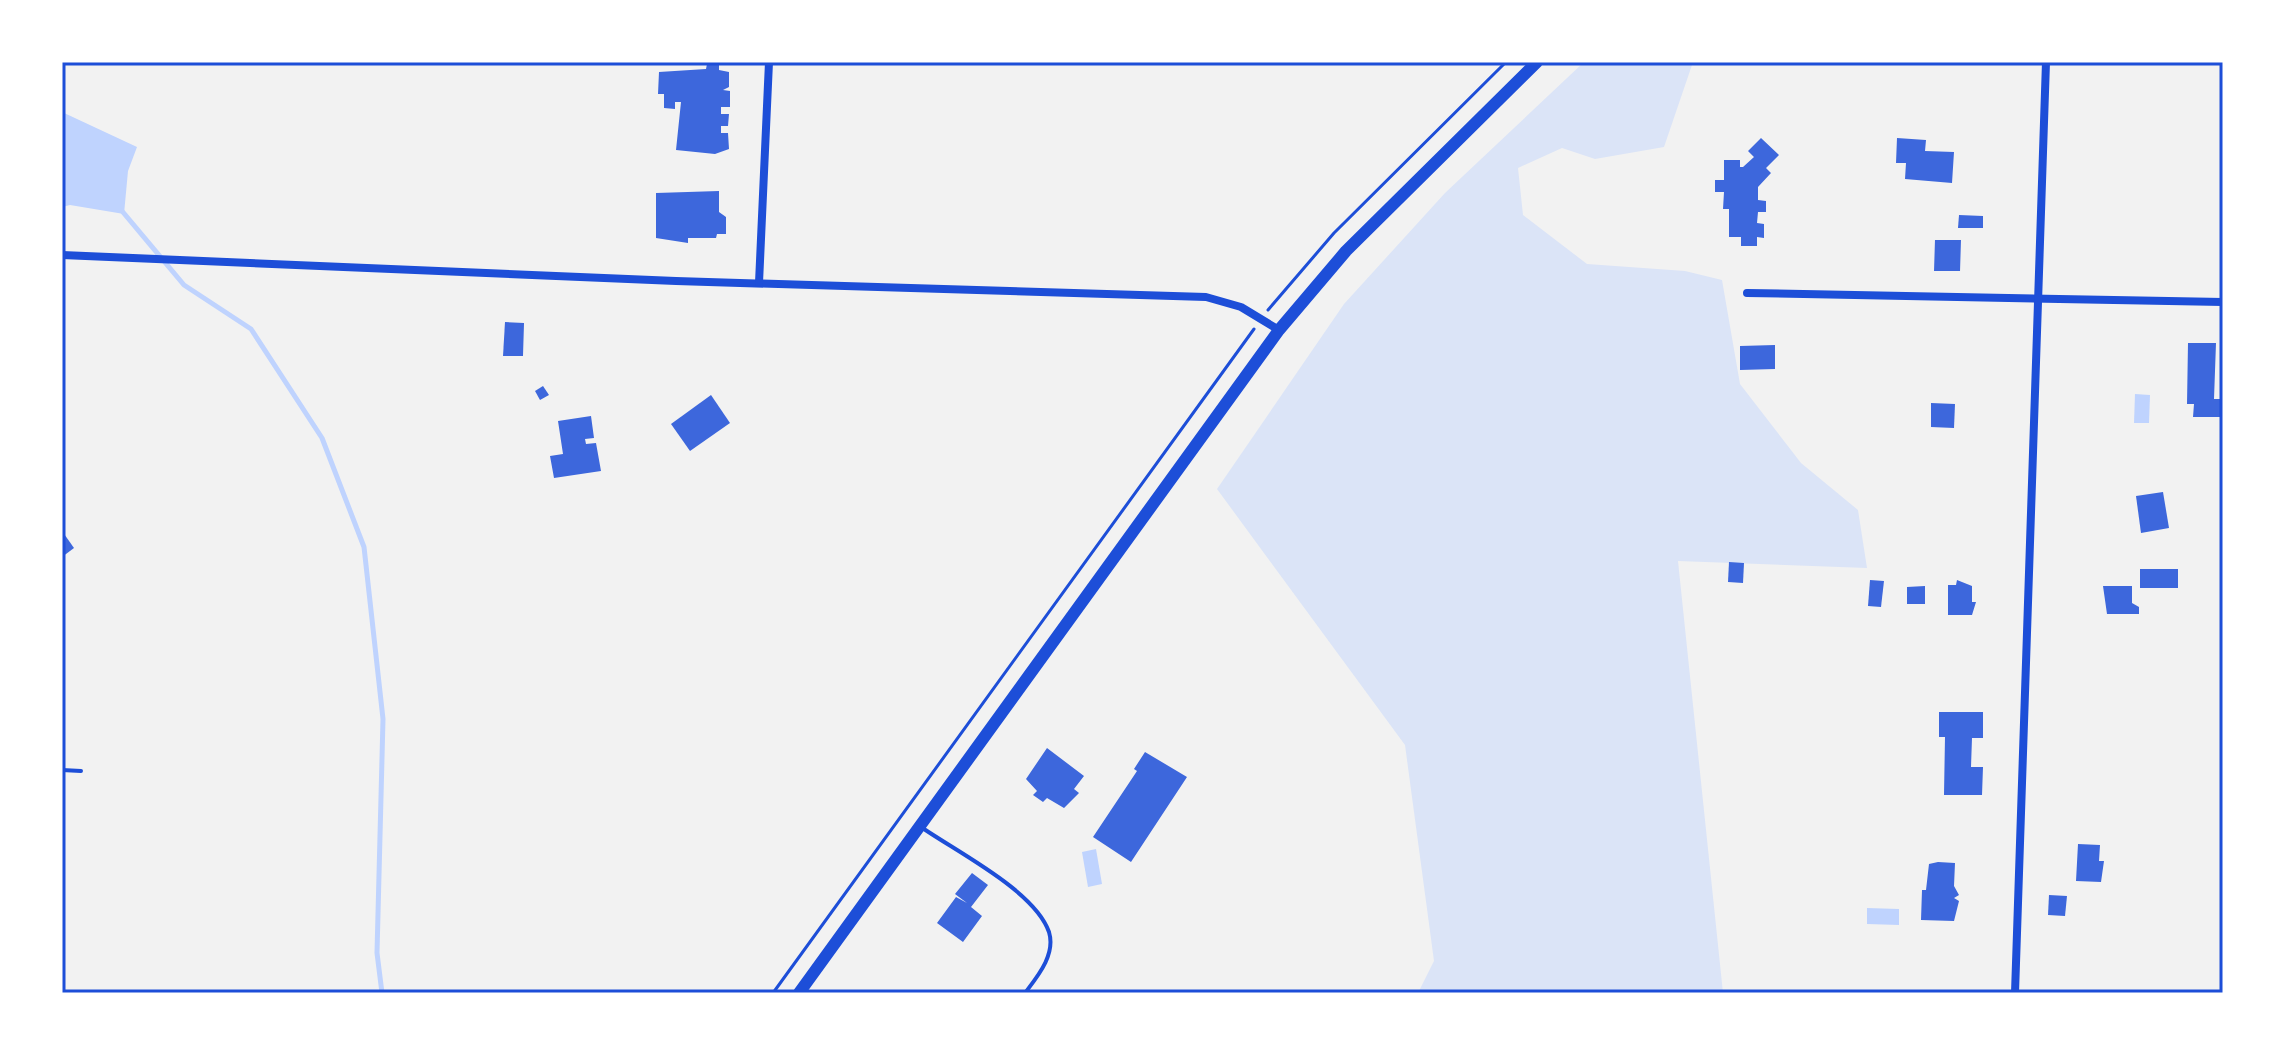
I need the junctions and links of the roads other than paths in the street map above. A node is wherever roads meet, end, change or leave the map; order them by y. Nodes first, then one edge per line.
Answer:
1 (769, 62) edge
2 (1537, 62) edge
3 (2046, 62) edge
4 (62, 255) edge
5 (759, 283) junction
6 (1747, 293) dead end
7 (2038, 298) junction
8 (2223, 302) edge
9 (1279, 330) junction
10 (62, 770) edge
11 (81, 771) dead end
12 (921, 827) junction
13 (799, 993) edge
14 (1025, 993) edge
15 (2015, 993) edge

1 - 5 street
2 - 9 main road
3 - 7 street
4 - 5 street
5 - 9 street
6 - 7 street
7 - 8 street
7 - 15 street
9 - 12 main road
10 - 11 lane
12 - 13 main road
12 - 14 lane

